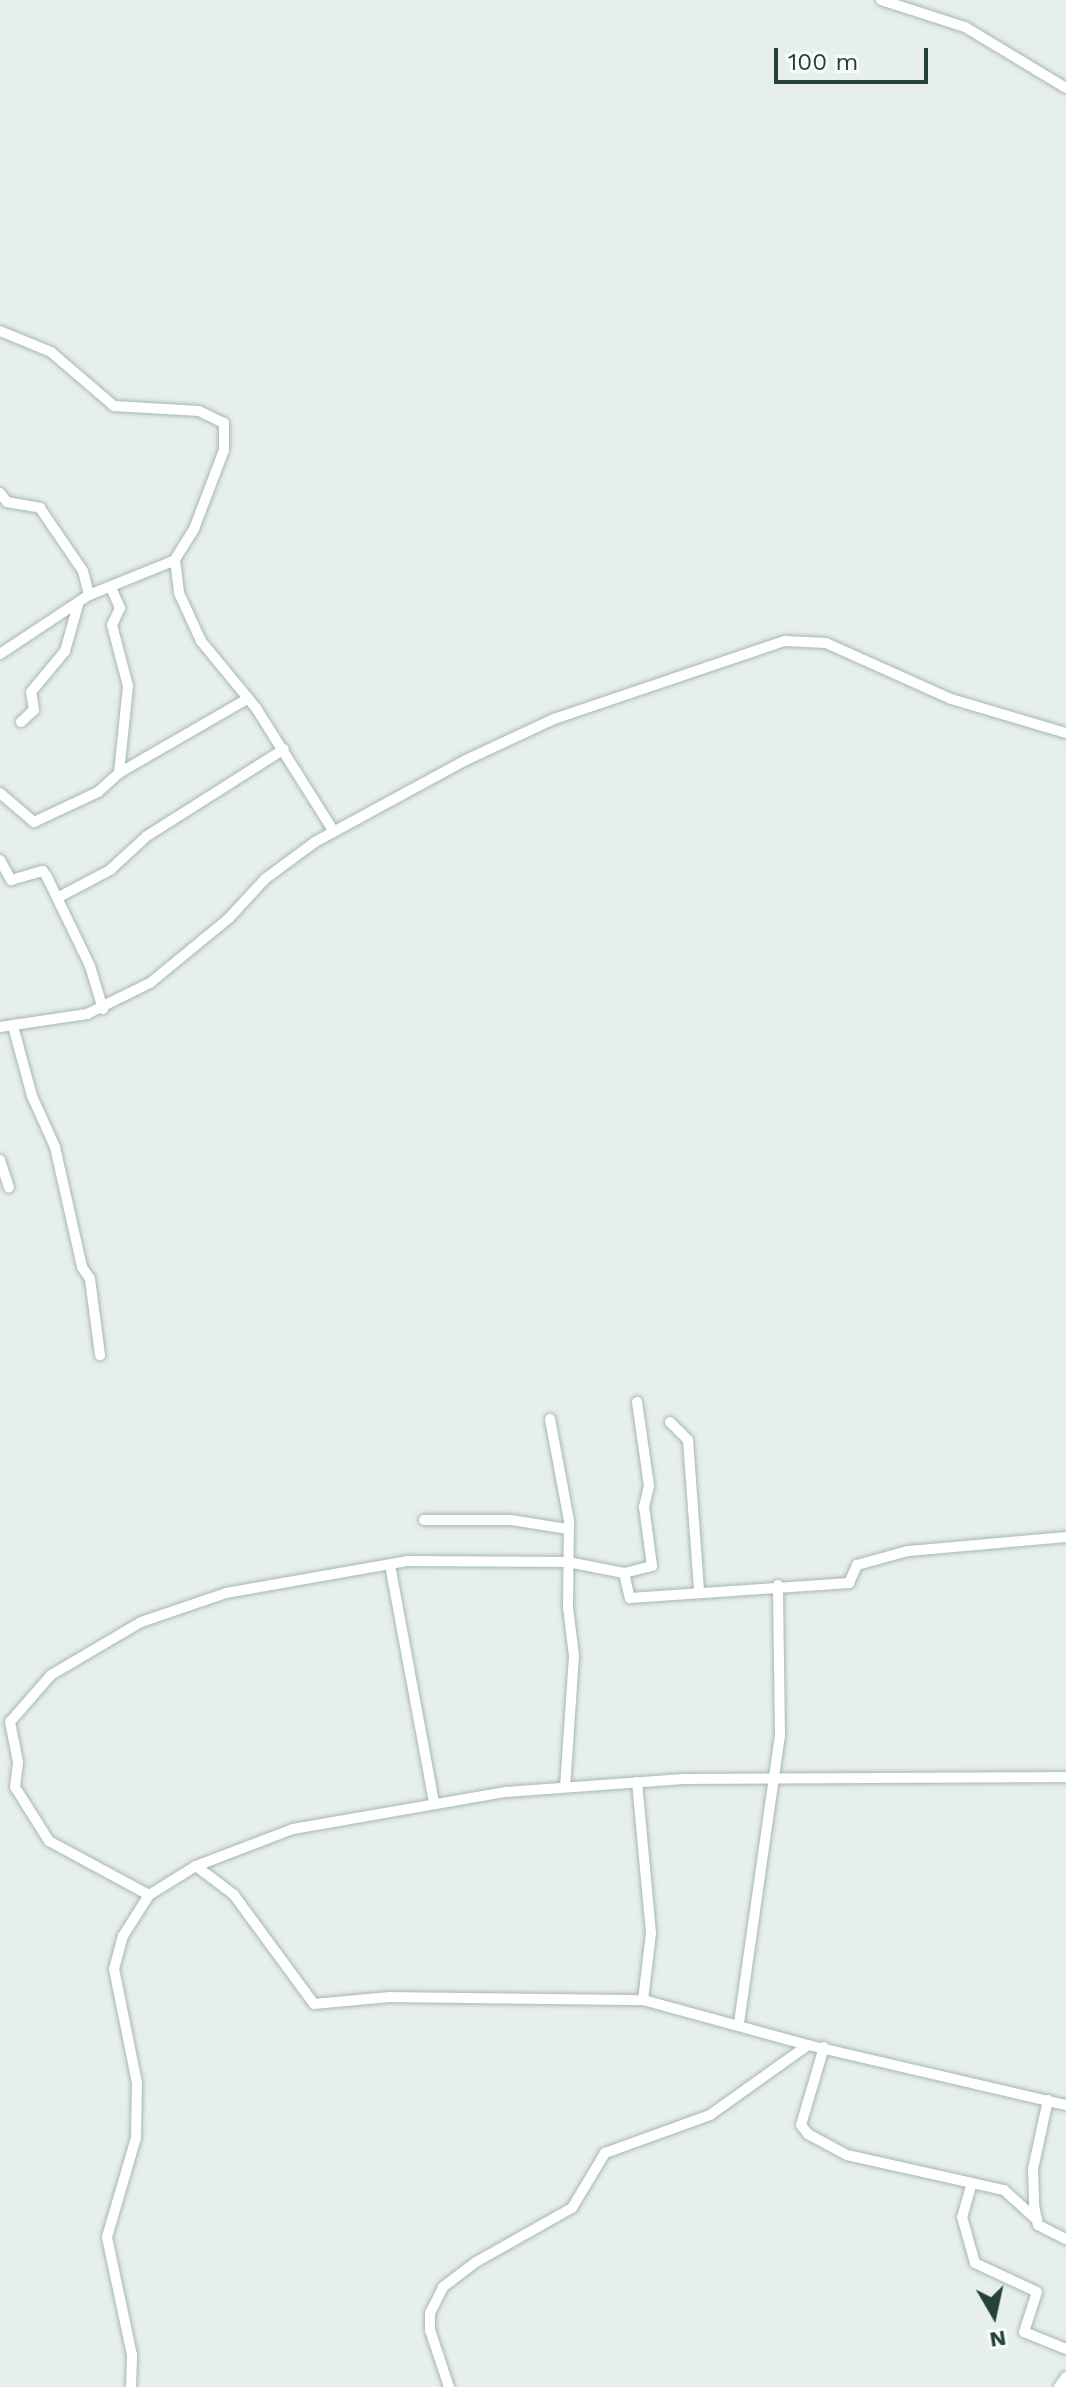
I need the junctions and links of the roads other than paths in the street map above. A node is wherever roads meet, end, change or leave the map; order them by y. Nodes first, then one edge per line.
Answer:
1 (881, 0) edge
2 (1066, 88) edge
3 (0, 331) edge
4 (0, 493) edge
5 (175, 560) junction
6 (112, 590) junction
7 (89, 595) junction
8 (78, 605) junction
9 (0, 654) edge
10 (247, 699) junction
11 (21, 722) dead end
12 (1066, 733) edge
13 (284, 749) junction
14 (119, 773) junction
15 (0, 793) edge
16 (334, 832) junction
17 (0, 860) edge
18 (59, 897) junction
19 (103, 1009) junction
20 (13, 1026) junction
21 (0, 1027) edge
22 (0, 1160) edge
23 (9, 1188) dead end
24 (100, 1355) dead end
25 (637, 1402) dead end
26 (550, 1419) dead end
27 (670, 1422) dead end
28 (424, 1520) dead end
29 (568, 1529) junction
30 (1066, 1537) edge
31 (568, 1562) junction
32 (390, 1565) junction
33 (624, 1573) junction
34 (778, 1585) junction
35 (699, 1590) junction
36 (1066, 1777) edge
37 (775, 1779) junction
38 (637, 1782) junction
39 (565, 1787) junction
40 (434, 1803) junction
41 (196, 1866) junction
42 (149, 1895) junction
43 (643, 2000) junction
44 (739, 2023) junction
45 (808, 2045) junction
46 (824, 2047) junction
47 (1048, 2100) junction
48 (1066, 2105) edge
49 (971, 2186) junction
50 (1037, 2220) junction
51 (1066, 2239) edge
52 (1066, 2349) edge
53 (1066, 2377) edge
54 (131, 2387) edge
55 (449, 2387) edge
56 (1059, 2387) edge

1 - 2 street
3 - 5 street
4 - 7 street
5 - 6 street
5 - 10 street
6 - 7 street
6 - 14 street
7 - 8 street
8 - 9 street
8 - 11 street
10 - 13 street
10 - 14 street
12 - 16 street
13 - 16 street
13 - 18 street
14 - 15 street
16 - 19 street
17 - 18 street
18 - 19 street
19 - 20 street
20 - 21 street
20 - 24 street
22 - 23 street
25 - 33 street
26 - 29 street
27 - 35 street
28 - 29 street
29 - 31 street
30 - 34 street
31 - 32 street
31 - 33 street
31 - 39 street
32 - 40 street
32 - 42 street
33 - 35 street
34 - 35 street
34 - 37 street
36 - 37 street
37 - 38 street
37 - 44 street
38 - 39 street
38 - 43 street
39 - 40 street
40 - 41 street
41 - 42 street
41 - 43 street
42 - 54 street
43 - 44 street
44 - 45 street
45 - 46 street
45 - 55 street
46 - 47 street
46 - 49 street
47 - 48 street
47 - 50 street
49 - 50 street
49 - 52 street
50 - 51 street
53 - 56 street

